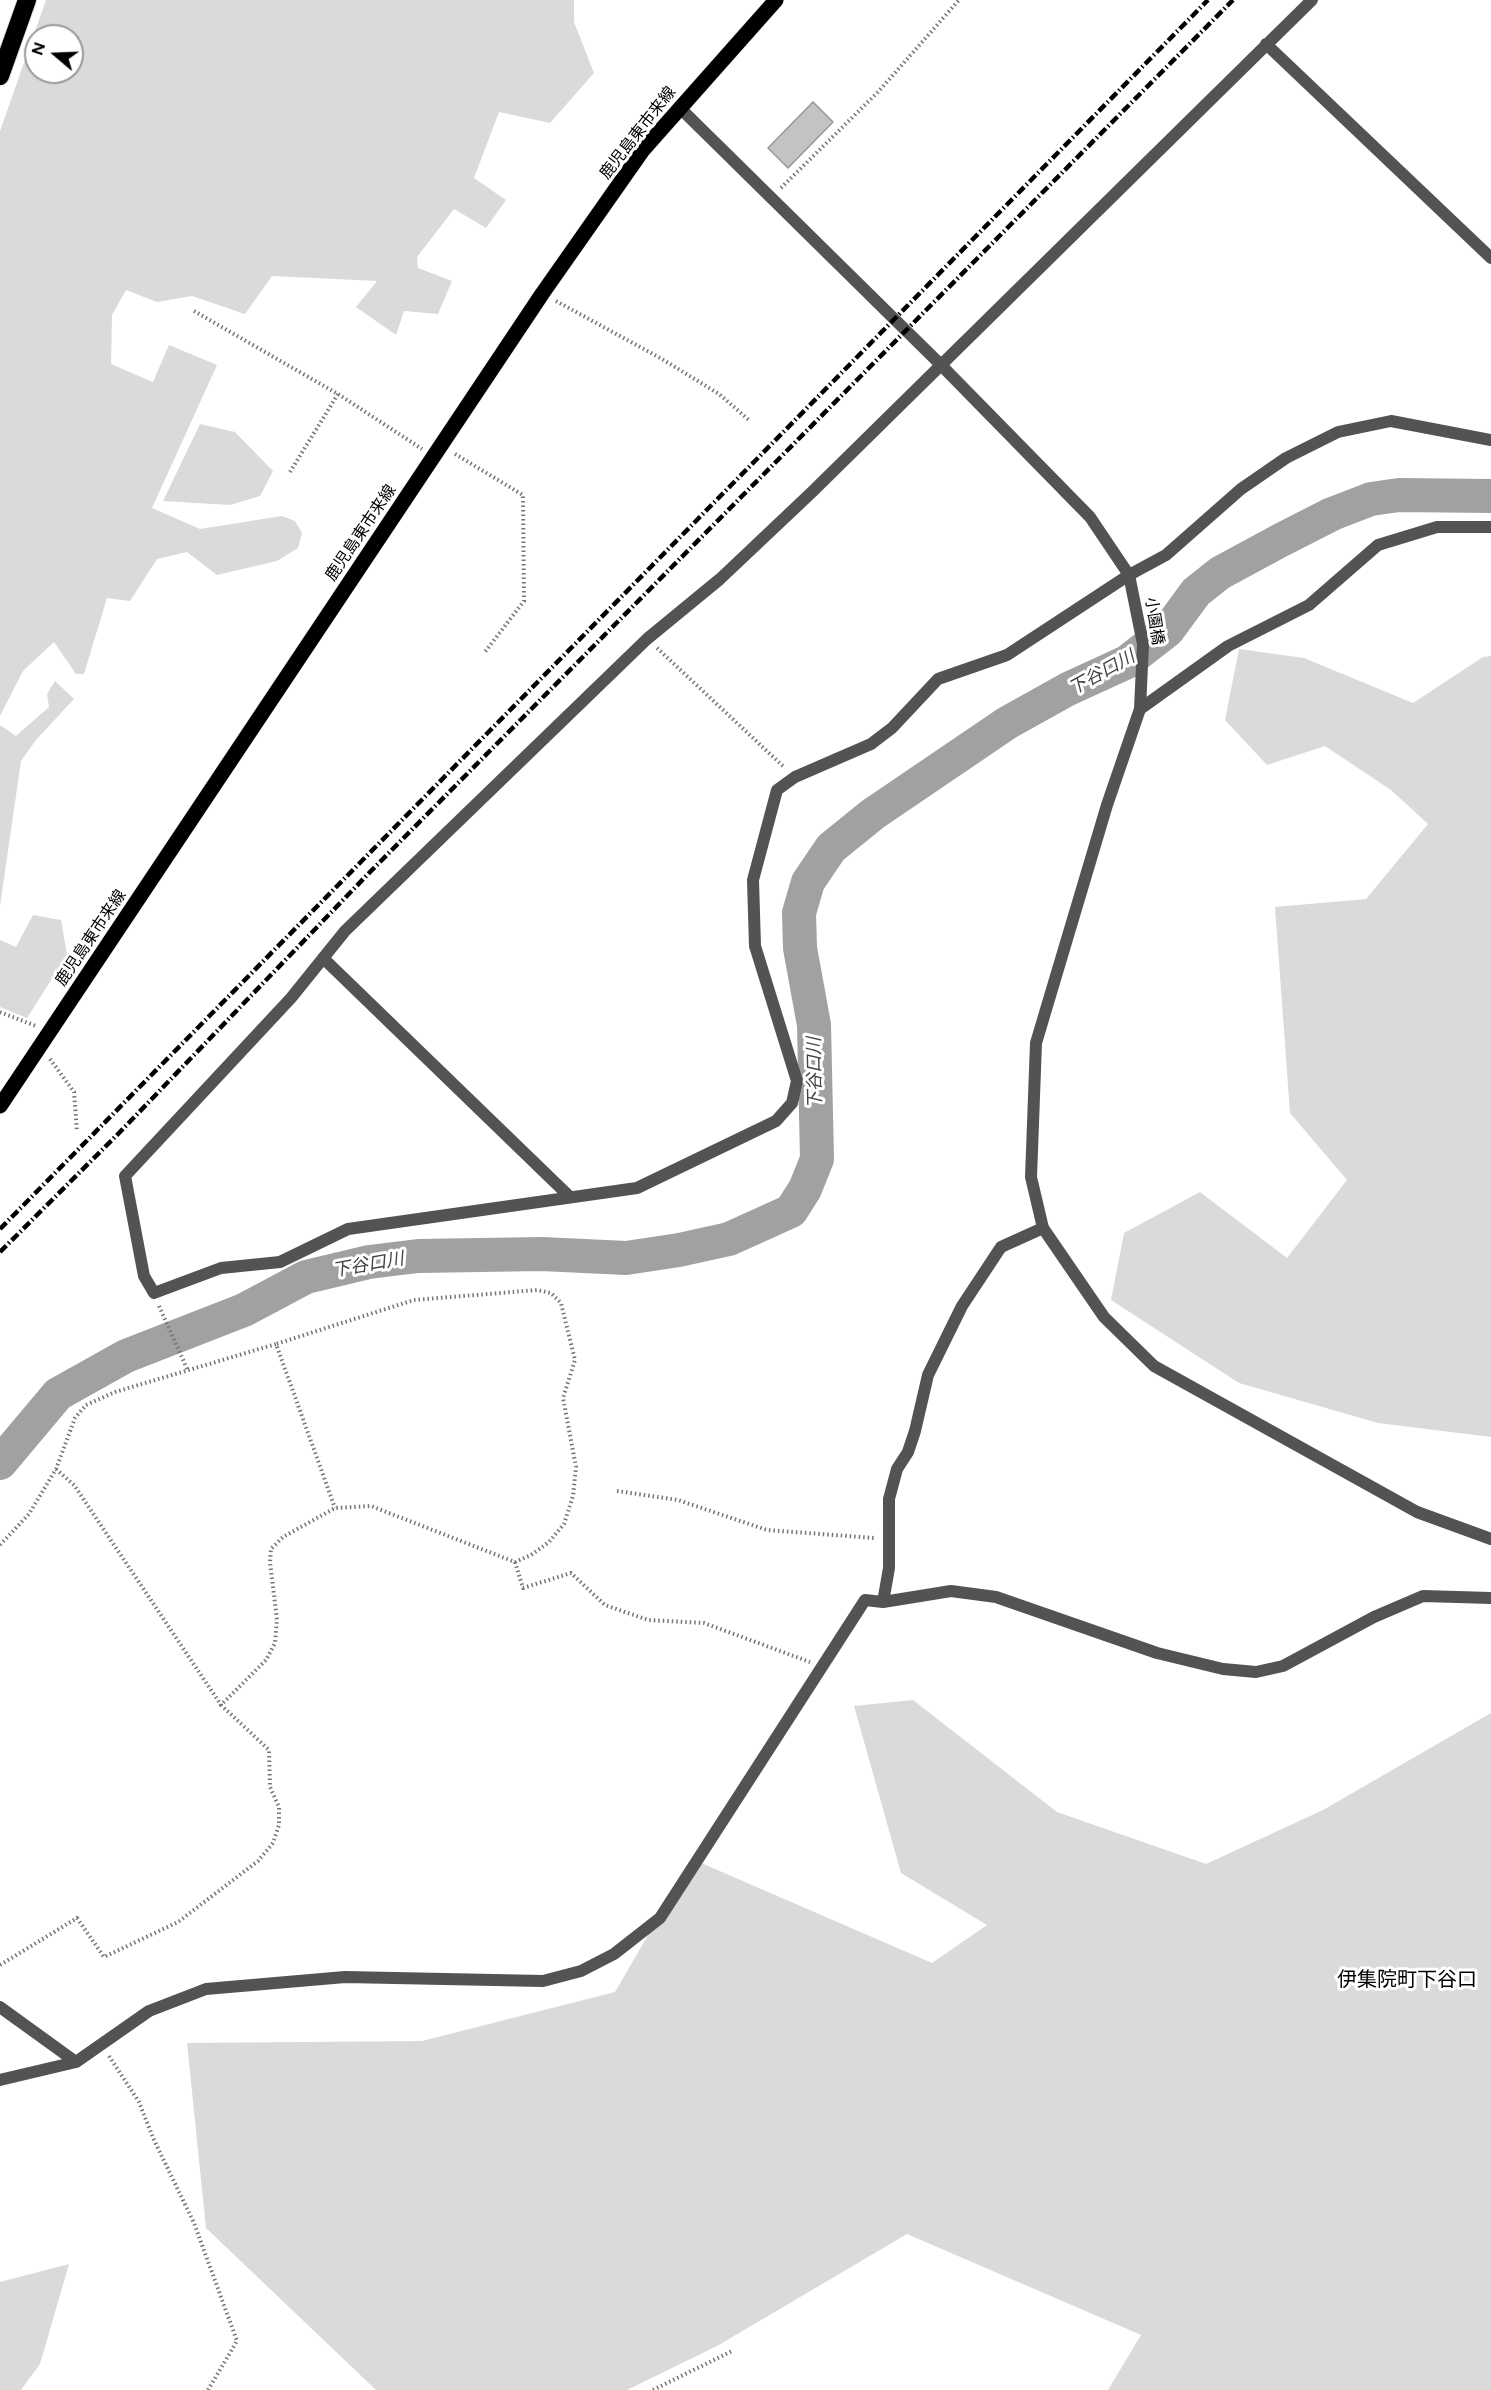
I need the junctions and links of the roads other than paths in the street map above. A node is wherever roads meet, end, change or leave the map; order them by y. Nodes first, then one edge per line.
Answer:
1 (27, 0) edge
2 (776, 0) edge
3 (1312, 0) edge
4 (1266, 44) junction
5 (0, 76) edge
6 (679, 107) junction
7 (1491, 258) edge
8 (940, 364) junction
9 (1491, 440) edge
10 (1491, 526) edge
11 (1129, 575) junction
12 (1140, 709) junction
13 (323, 958) junction
14 (0, 1106) edge
15 (570, 1197) junction
16 (1043, 1228) junction
17 (1491, 1539) edge
18 (1491, 1598) edge
19 (884, 1602) junction
20 (0, 2007) edge
21 (76, 2062) junction
22 (0, 2080) edge

1 - 5 highway
2 - 6 main road, 鹿児島東市来線
3 - 4 street
4 - 7 street
4 - 8 street
6 - 8 street
6 - 14 main road, 鹿児島東市来線
8 - 11 street
8 - 13 street
9 - 11 street
10 - 12 street
11 - 12 street, 小園橋
11 - 15 street
12 - 16 street, 小園橋
13 - 15 street
13 - 15 street
16 - 17 street
16 - 19 street
18 - 19 street
19 - 21 street
20 - 21 street
21 - 22 street

